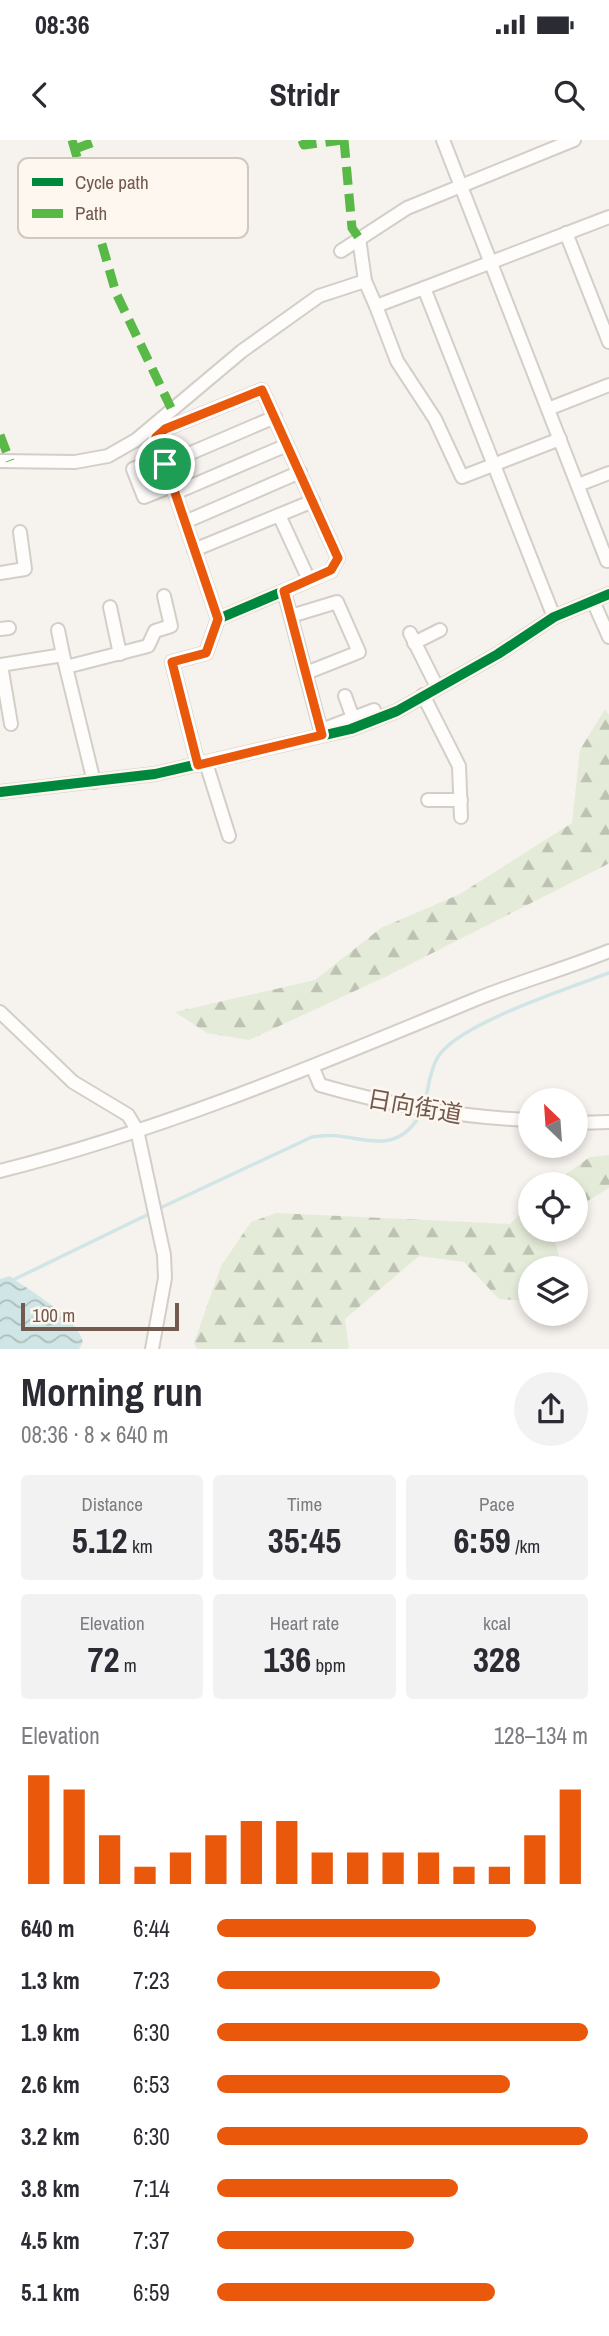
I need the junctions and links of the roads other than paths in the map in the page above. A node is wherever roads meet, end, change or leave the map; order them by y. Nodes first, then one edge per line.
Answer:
1 (443, 140) edge
2 (573, 140) edge
3 (462, 184) junction
4 (609, 217) edge
5 (566, 233) junction
6 (359, 238) junction
7 (341, 251) dead end
8 (492, 261) junction
9 (365, 281) junction
10 (424, 288) junction
11 (376, 306) junction
12 (609, 342) edge
13 (609, 384) edge
14 (548, 409) junction
15 (275, 417) junction
16 (560, 439) junction
17 (287, 445) junction
18 (0, 461) edge
19 (164, 461) junction
20 (494, 465) junction
21 (300, 472) junction
22 (609, 472) edge
23 (578, 485) junction
24 (174, 490) junction
25 (313, 501) junction
26 (279, 515) junction
27 (184, 522) junction
28 (20, 532) dead end
29 (194, 550) junction
30 (608, 562) edge
31 (0, 573) edge
32 (309, 580) junction
33 (284, 591) junction
34 (609, 594) edge
35 (164, 596) dead end
36 (593, 601) junction
37 (110, 607) dead end
38 (291, 617) junction
39 (554, 617) junction
40 (218, 619) junction
41 (58, 630) dead end
42 (440, 630) dead end
43 (609, 637) edge
44 (120, 654) junction
45 (65, 661) junction
46 (1, 665) edge
47 (306, 673) junction
48 (437, 687) junction
49 (423, 695) junction
50 (345, 696) dead end
51 (374, 710) dead end
52 (353, 718) junction
53 (11, 724) dead end
54 (321, 733) junction
55 (202, 764) junction
56 (94, 782) junction
57 (0, 792) edge
58 (428, 800) dead end
59 (461, 800) junction
60 (461, 817) dead end
61 (229, 836) dead end
62 (609, 951) edge
63 (0, 1012) edge
64 (313, 1068) junction
65 (518, 1120) edge
66 (609, 1122) edge
67 (588, 1123) edge
68 (137, 1130) junction
69 (0, 1171) edge
70 (152, 1349) edge

1 - 3 street
2 - 3 street
3 - 6 street
3 - 8 street
4 - 5 street
5 - 8 street
5 - 12 street
6 - 7 street
6 - 9 street
8 - 10 street
8 - 14 street
9 - 11 street
9 - 18 street
10 - 11 street
10 - 20 street
11 - 20 street
13 - 14 street
14 - 16 street
15 - 17 street
15 - 19 street
15 - 19 street
16 - 20 street
16 - 23 street
17 - 21 street
17 - 24 street
19 - 24 street
19 - 24 street
20 - 39 street
21 - 25 street
21 - 27 street
22 - 23 street
23 - 30 street
24 - 27 street
25 - 26 street
25 - 32 street
26 - 29 street
26 - 32 street
27 - 29 street
28 - 31 street
29 - 40 street
32 - 33 street
33 - 38 street
33 - 40 street
34 - 36 street
35 - 44 street
36 - 39 street
36 - 43 street
37 - 44 street
38 - 47 street
38 - 47 street
39 - 48 street
40 - 55 street
41 - 45 street
42 - 48 street
44 - 45 street
45 - 46 street
45 - 56 street
46 - 53 street
47 - 54 street
48 - 49 street
49 - 54 street
49 - 59 street
50 - 52 street
51 - 52 street
52 - 54 street
54 - 55 street
55 - 56 street
55 - 61 street
56 - 57 street
58 - 59 street
59 - 60 street
62 - 64 street
63 - 68 street
64 - 65 street, 日向街道
64 - 68 street
66 - 67 street
68 - 69 street
68 - 70 street

